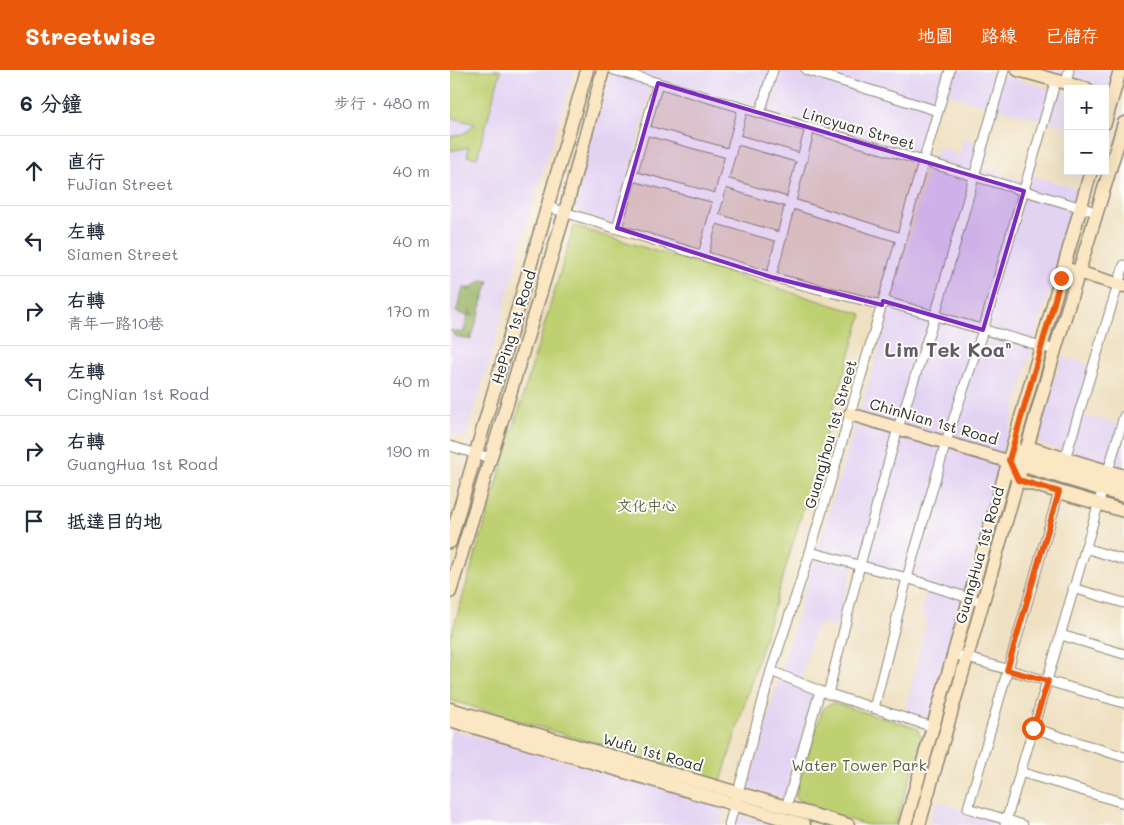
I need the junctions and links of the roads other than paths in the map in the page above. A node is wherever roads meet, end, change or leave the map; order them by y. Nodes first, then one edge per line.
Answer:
1 (587, 70) edge
2 (603, 70) edge
3 (614, 70) edge
4 (773, 70) edge
5 (806, 70) edge
6 (950, 70) edge
7 (1004, 70) edge
8 (1018, 70) edge
9 (1069, 70) edge
10 (1120, 70) edge
11 (1061, 81) junction
12 (658, 83) junction
13 (1124, 84) edge
14 (1074, 85) edge
15 (1118, 95) edge
16 (743, 108) junction
17 (938, 111) junction
18 (760, 113) junction
19 (1109, 114) edge
20 (1124, 123) edge
21 (810, 128) junction
22 (645, 130) junction
23 (735, 139) junction
24 (731, 154) junction
25 (802, 159) junction
26 (924, 161) junction
27 (1091, 175) edge
28 (633, 176) junction
29 (975, 176) junction
30 (724, 182) junction
31 (1024, 190) junction
32 (719, 200) junction
33 (791, 202) junction
34 (548, 207) junction
35 (1081, 207) junction
36 (565, 212) junction
37 (1096, 212) junction
38 (714, 218) junction
39 (617, 228) junction
40 (782, 238) junction
41 (901, 238) junction
42 (703, 255) junction
43 (1124, 265) edge
44 (1064, 268) junction
45 (1079, 272) junction
46 (771, 277) junction
47 (1121, 285) edge
48 (882, 303) junction
49 (935, 316) junction
50 (983, 330) junction
51 (1041, 346) junction
52 (1055, 350) junction
53 (850, 414) junction
54 (1124, 416) edge
55 (898, 428) junction
56 (946, 442) junction
57 (450, 446) edge
58 (474, 454) junction
59 (1024, 457) junction
60 (490, 458) junction
61 (1065, 459) junction
62 (1009, 460) junction
63 (1124, 476) edge
64 (1018, 480) junction
65 (1104, 480) junction
66 (1124, 487) edge
67 (1059, 492) junction
68 (1124, 496) edge
69 (1098, 503) junction
70 (1124, 511) edge
71 (454, 513) edge
72 (450, 542) edge
73 (1085, 548) junction
74 (810, 552) junction
75 (1124, 560) edge
76 (860, 565) junction
77 (452, 577) edge
78 (907, 578) junction
79 (1073, 588) junction
80 (450, 592) edge
81 (970, 598) junction
82 (982, 603) junction
83 (1124, 603) edge
84 (1061, 635) junction
85 (1124, 654) edge
86 (960, 656) junction
87 (1007, 670) junction
88 (770, 672) junction
89 (1048, 681) junction
90 (824, 692) junction
91 (1124, 703) edge
92 (874, 708) junction
93 (450, 709) edge
94 (450, 720) edge
95 (933, 727) junction
96 (1033, 728) junction
97 (1124, 757) edge
98 (1020, 772) junction
99 (736, 799) junction
100 (1124, 803) edge
101 (786, 807) junction
102 (1005, 822) edge
103 (729, 825) edge
104 (804, 825) edge
105 (848, 825) edge
106 (905, 825) edge
107 (919, 825) edge
108 (1023, 825) edge

1 - 34 street, HePing 1st Road
2 - 36 street, HePing 1st Road
3 - 12 street, Lincyuan Street
4 - 18 street
5 - 17 street
6 - 17 street, Guangjhou 1st Street
7 - 29 street
8 - 11 street
9 - 11 street
10 - 15 street
11 - 14 street
11 - 31 street
12 - 16 street, Lincyuan Street
12 - 22 street
13 - 15 street
15 - 19 street
16 - 18 street, Lincyuan Street
16 - 23 street
17 - 26 street, Guangjhou 1st Street
18 - 21 street, Lincyuan Street
20 - 37 street, GuangHua 1st Road
21 - 25 street
21 - 26 street, Lincyuan Street
22 - 24 street
22 - 28 street
23 - 24 street
23 - 25 street
24 - 30 street
25 - 33 street
26 - 29 street, Lincyuan Street
26 - 41 street, Guangjhou 1st Street
27 - 35 street, GuangHua 1st Road
28 - 32 street
28 - 39 street
29 - 31 street, Lincyuan Street
29 - 49 street
30 - 32 street
30 - 33 street
31 - 35 street, Lincyuan Street
31 - 50 street
32 - 38 street
33 - 40 street
33 - 41 street
34 - 36 street
34 - 58 street, HePing 1st Road
35 - 37 street, Lincyuan Street
35 - 44 street, GuangHua 1st Road
36 - 39 street
36 - 60 street, HePing 1st Road
37 - 45 street, GuangHua 1st Road
38 - 40 street
38 - 42 street
39 - 42 street
40 - 46 street
41 - 48 street, Guangjhou 1st Street
42 - 46 street
43 - 47 street
44 - 45 street
44 - 51 street, GuangHua 1st Road
45 - 47 street
45 - 52 street, GuangHua 1st Road
46 - 48 street
47 - 61 street
48 - 49 street
48 - 53 street, Guangjhou 1st Street
49 - 50 street
49 - 55 street
50 - 51 street
50 - 56 street
51 - 52 street
51 - 62 street, GuangHua 1st Road
52 - 59 street, GuangHua 1st Road
53 - 55 street, ChinNian 1st Road
53 - 74 street, Guangjhou 1st Street
54 - 65 street
55 - 56 street, ChinNian 1st Road
55 - 76 street
56 - 62 street, ChinNian 1st Road
56 - 78 street
57 - 58 street
58 - 60 street
58 - 71 street, HePing 1st Road
59 - 61 street
59 - 62 street
59 - 62 street, ChinNian 1st Road
59 - 64 street, GuangHua 1st Road
59 - 65 street
60 - 77 street, HePing 1st Road
61 - 65 street
62 - 64 street
62 - 81 street, GuangHua 1st Road
63 - 65 street
64 - 67 street
64 - 82 street, GuangHua 1st Road
65 - 66 street
65 - 68 street
65 - 69 street
67 - 69 street
67 - 87 street
69 - 70 street
69 - 73 street
71 - 72 street, HePing 1st Road
73 - 75 street
73 - 79 street
74 - 76 street
74 - 88 street, Guangjhou 1st Street
76 - 78 street
76 - 90 street
77 - 80 street, HePing 1st Road
78 - 81 street
78 - 92 street
79 - 83 street
79 - 84 street
81 - 82 street
81 - 86 street, GuangHua 1st Road
82 - 86 street, GuangHua 1st Road
84 - 85 street
84 - 89 street
86 - 87 street
86 - 95 street, GuangHua 1st Road
86 - 107 street, GuangHua 1st Road
87 - 89 street
87 - 102 street
88 - 90 street
88 - 99 street, Guangjhou 1st Street
89 - 91 street
89 - 96 street
90 - 92 street
90 - 101 street
92 - 95 street
93 - 99 street, Wufu 1st Road
94 - 99 street, Wufu 1st Road
95 - 106 street, GuangHua 1st Road
96 - 97 street
96 - 98 street
98 - 100 street
98 - 102 street
99 - 101 street, Wufu 1st Road
99 - 103 street, Guangjhou 1st Street
99 - 104 street, Wufu 1st Road
101 - 105 street, Wufu 1st Road
102 - 108 street

